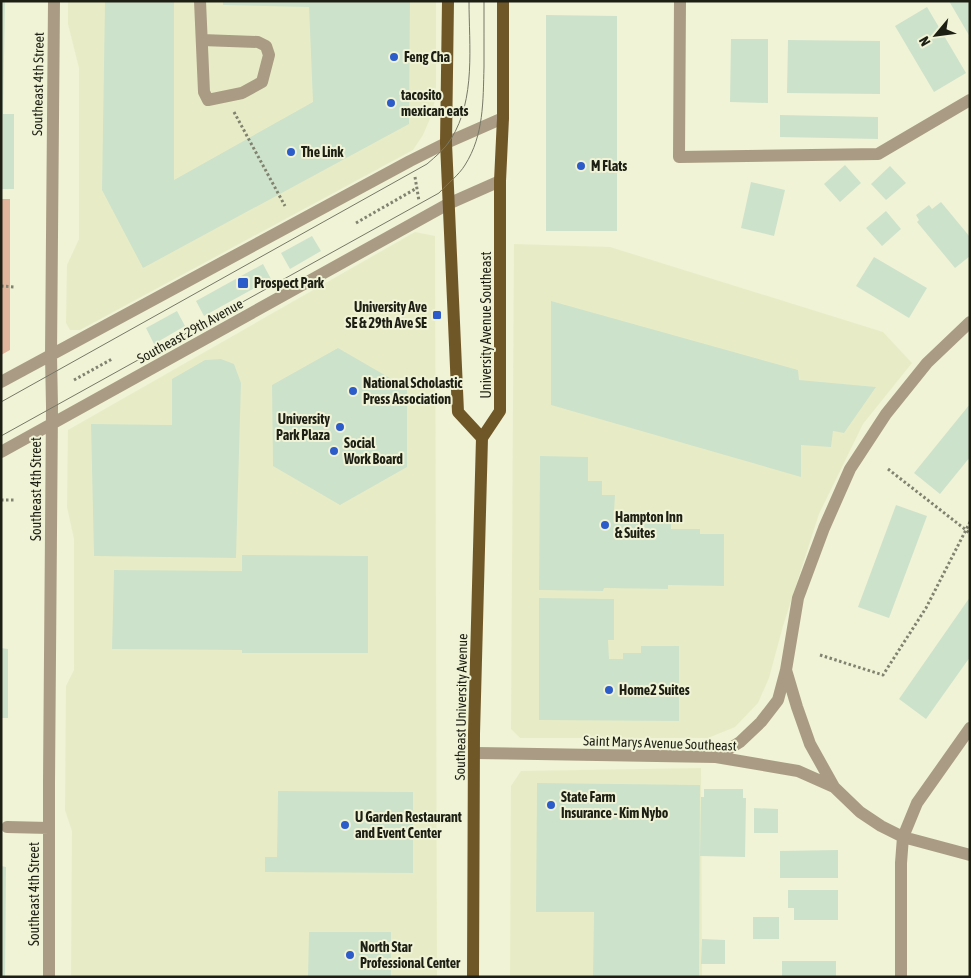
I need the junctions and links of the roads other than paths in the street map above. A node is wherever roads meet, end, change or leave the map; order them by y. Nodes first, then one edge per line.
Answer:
1 (54, 1) edge
2 (200, 1) edge
3 (448, 1) edge
4 (503, 1) edge
5 (680, 1) edge
6 (202, 40) junction
7 (970, 100) edge
8 (503, 118) junction
9 (446, 143) junction
10 (500, 181) junction
11 (448, 204) junction
12 (970, 322) edge
13 (51, 355) junction
14 (1, 382) edge
15 (52, 424) junction
16 (482, 438) junction
17 (1, 452) edge
18 (786, 670) junction
19 (970, 728) edge
20 (475, 753) junction
21 (716, 757) junction
22 (834, 786) junction
23 (7, 827) dead end
24 (49, 828) junction
25 (903, 837) junction
26 (970, 855) edge
27 (50, 977) edge
28 (473, 977) edge
29 (901, 977) edge

1 - 13 street, Southeast 4th Street
2 - 6 street
3 - 9 main road, University Avenue Southeast
4 - 8 main road, University Avenue Southeast
5 - 7 street
6 - 6 street
8 - 9 street
8 - 10 main road, University Avenue Southeast
9 - 11 main road, University Avenue Southeast
9 - 13 street
10 - 11 street, Southeast 29th Avenue
10 - 16 main road, University Avenue Southeast
11 - 15 street, Southeast 29th Avenue
11 - 16 main road, University Avenue Southeast
12 - 18 street
13 - 14 street
13 - 15 street, Southeast 4th Street
15 - 17 street, Southeast 29th Avenue
15 - 24 street, Southeast 4th Street
16 - 20 main road, Southeast University Avenue
18 - 21 street
18 - 22 street
19 - 25 street
20 - 21 street, Saint Marys Avenue Southeast
20 - 28 main road, Southeast University Avenue
21 - 22 street, Saint Marys Avenue Southeast
22 - 25 street, Saint Marys Avenue Southeast
23 - 24 street
24 - 27 street, Southeast 4th Street
25 - 26 street, Saint Marys Avenue Southeast
25 - 29 street

